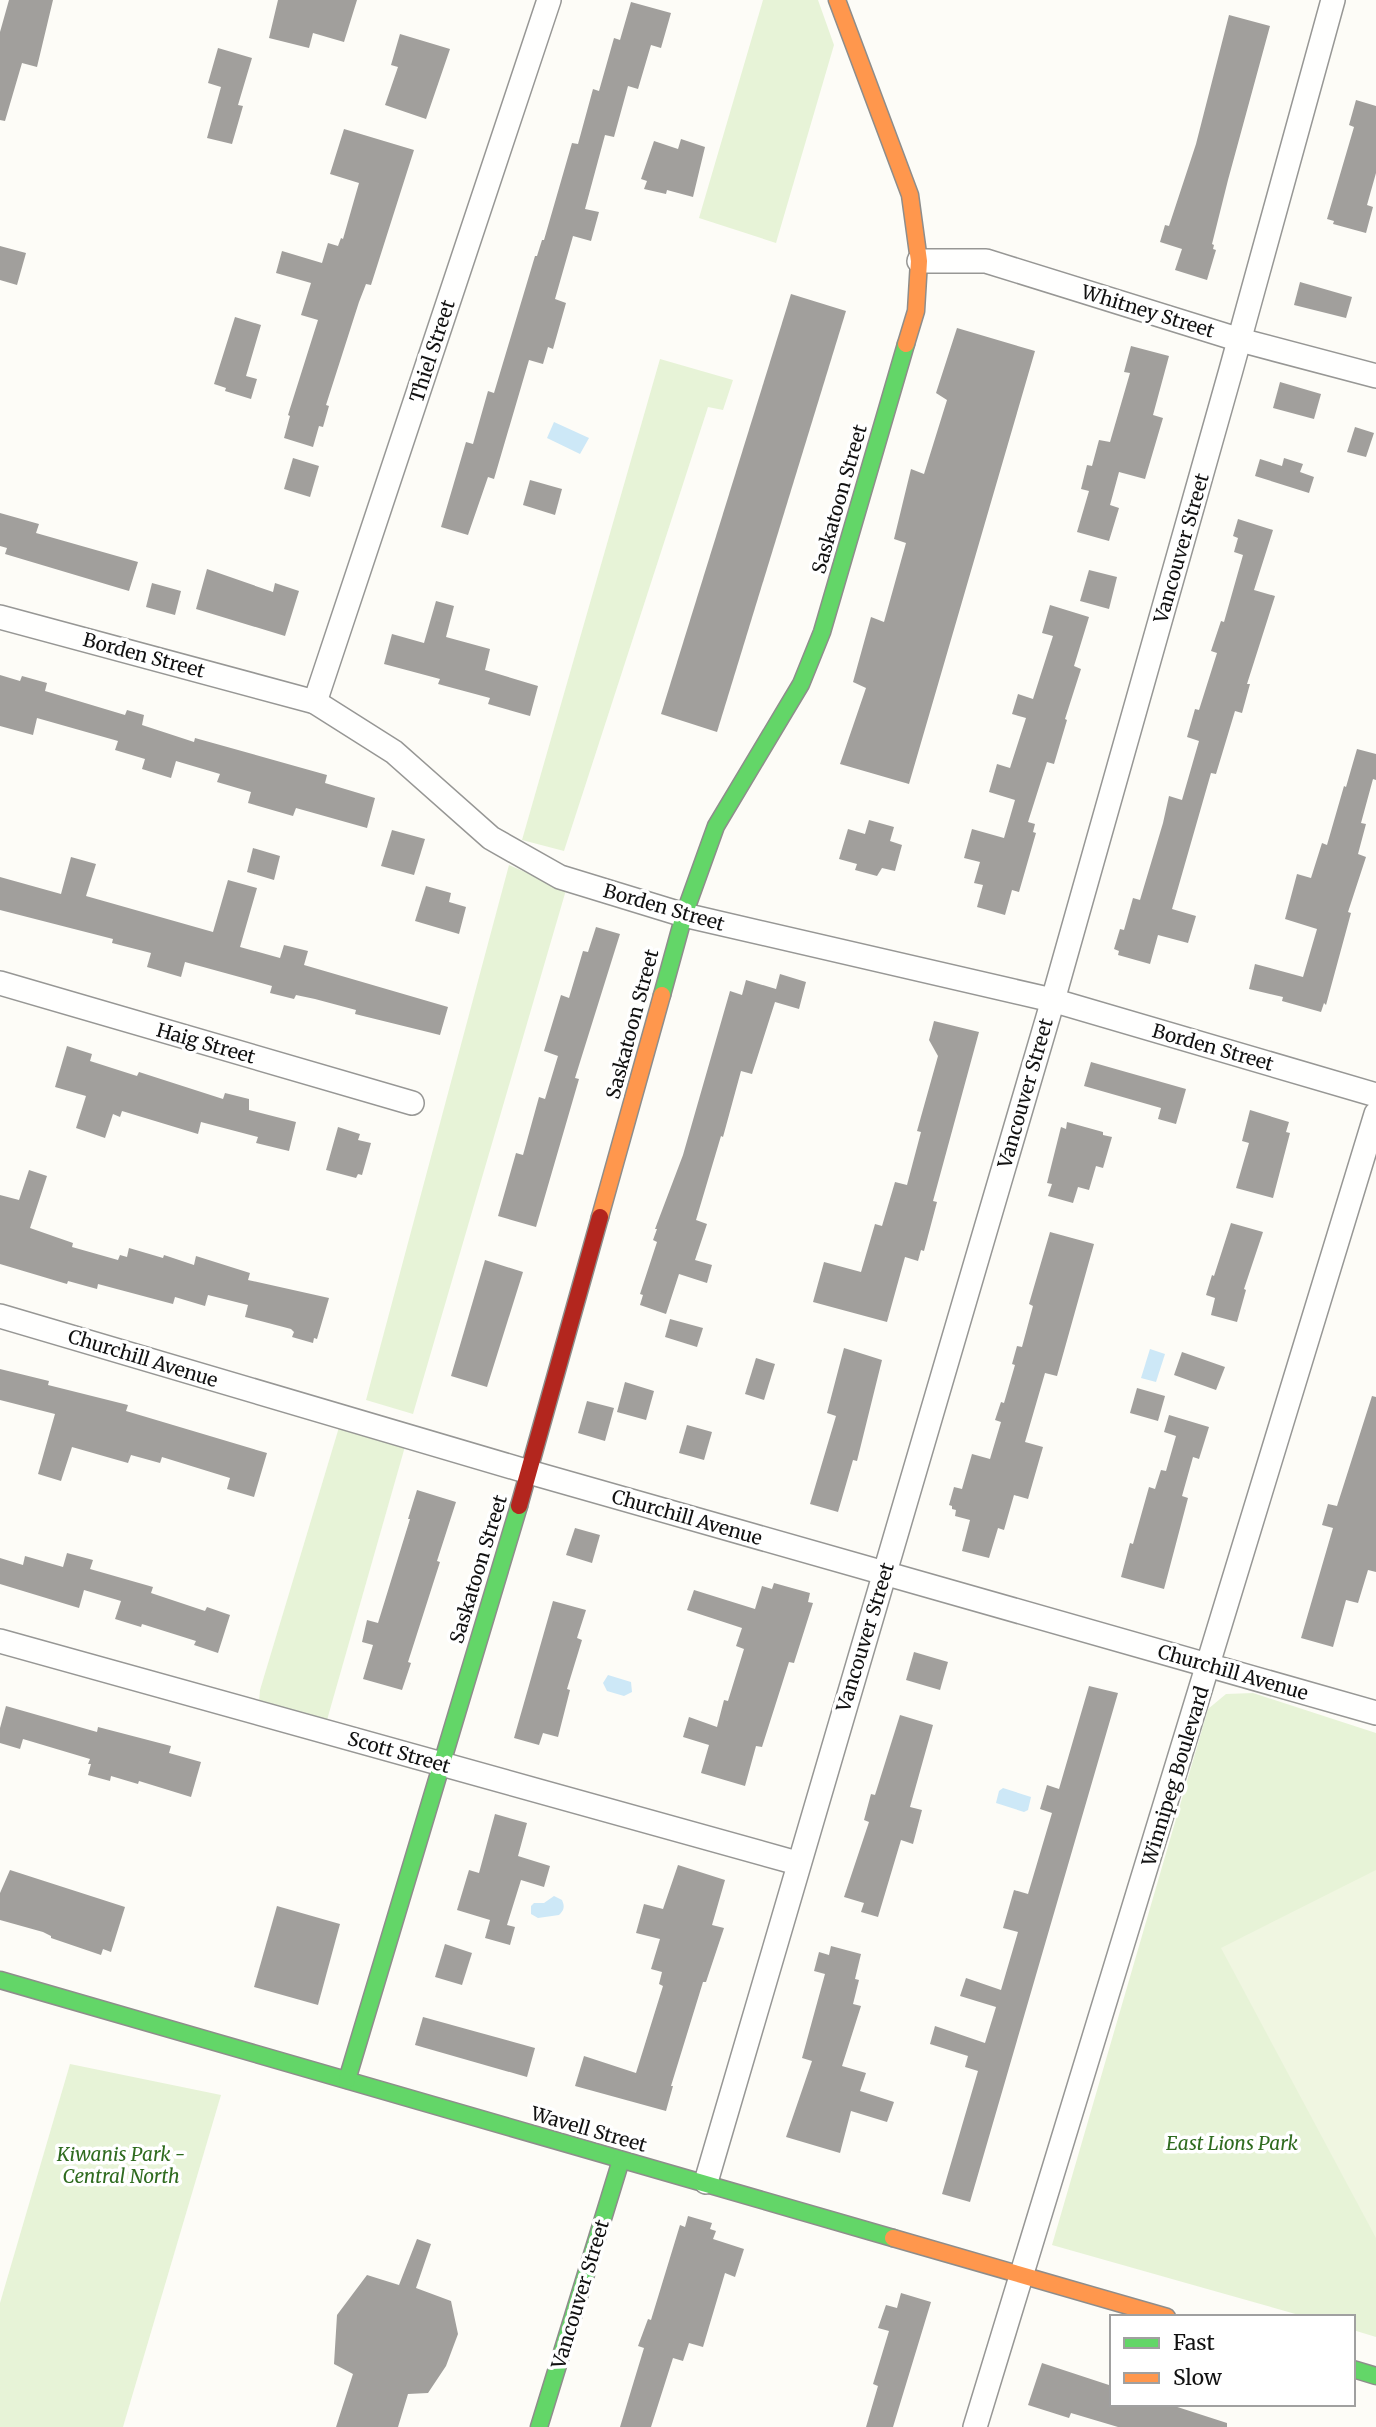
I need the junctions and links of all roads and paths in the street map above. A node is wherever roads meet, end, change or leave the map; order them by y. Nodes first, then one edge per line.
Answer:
1 (549, 0) edge
2 (837, 0) edge
3 (1333, 0) edge
4 (919, 261) junction
5 (1240, 340) junction
6 (1376, 376) edge
7 (0, 617) edge
8 (315, 702) junction
9 (684, 915) junction
10 (0, 983) edge
11 (1052, 1000) junction
12 (1376, 1095) edge
13 (412, 1103) dead end
14 (1376, 1114) edge
15 (0, 1315) edge
16 (529, 1472) junction
17 (885, 1573) junction
18 (0, 1641) edge
19 (1209, 1664) junction
20 (1376, 1713) edge
21 (441, 1764) junction
22 (797, 1863) junction
23 (0, 1980) edge
24 (347, 2080) junction
25 (621, 2160) junction
26 (706, 2182) junction
27 (1021, 2276) junction
28 (1160, 2315) edge
29 (1355, 2370) edge
30 (1376, 2375) edge
31 (539, 2427) edge
32 (975, 2427) edge

1 - 8 street, Thiel Street
2 - 4 street, Saskatoon Street
3 - 5 street, Vancouver Street
4 - 5 street, Whitney Street
4 - 9 street, Saskatoon Street
5 - 6 street, Whitney Street
5 - 11 street, Vancouver Street
7 - 8 street, Borden Street
8 - 9 street, Borden Street
9 - 11 street, Borden Street
9 - 16 street, Saskatoon Street
10 - 13 street, Haig Street
11 - 12 street, Borden Street
11 - 17 street, Vancouver Street
14 - 19 street, Winnipeg Boulevard
15 - 16 street, Churchill Avenue
16 - 17 street, Churchill Avenue
16 - 21 street, Saskatoon Street
17 - 19 street, Churchill Avenue
17 - 22 street, Vancouver Street
18 - 21 street, Scott Street
19 - 20 street, Churchill Avenue
19 - 27 street, Winnipeg Boulevard
21 - 22 street, Scott Street
21 - 24 street, Saskatoon Street
22 - 26 street, Vancouver Street
23 - 24 street, Wavell Street
24 - 25 street, Wavell Street
25 - 26 street, Wavell Street
25 - 31 street, Vancouver Street
26 - 27 street, Wavell Street
27 - 28 street, Wavell Street
27 - 32 street, Winnipeg Boulevard
29 - 30 street

